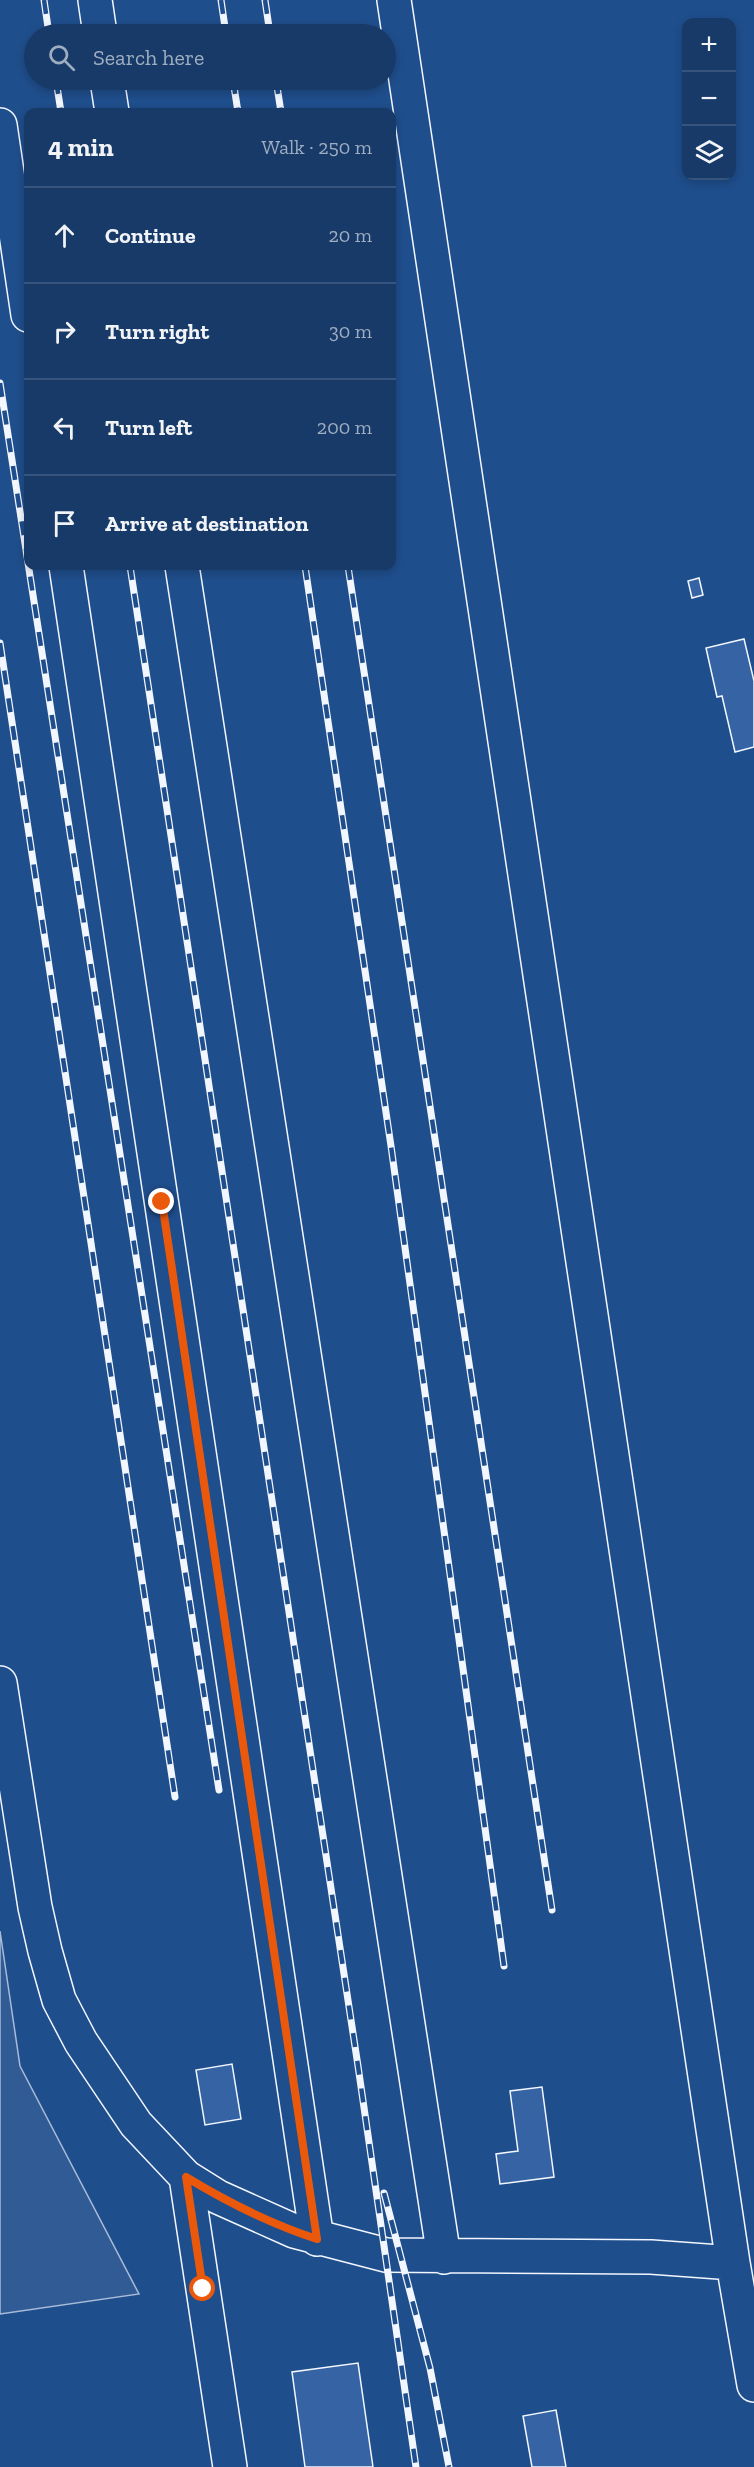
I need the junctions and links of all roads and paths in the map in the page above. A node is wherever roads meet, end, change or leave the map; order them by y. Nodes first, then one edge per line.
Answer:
1 (95, 0) edge
2 (394, 0) edge
3 (99, 24) edge
4 (109, 90) edge
5 (111, 108) edge
6 (0, 125) edge
7 (24, 288) edge
8 (67, 570) edge
9 (183, 570) edge
10 (0, 1683) edge
11 (186, 2177) junction
12 (317, 2239) junction
13 (444, 2257) junction
14 (733, 2263) junction
15 (754, 2385) edge
16 (230, 2467) edge

1 - 3 lane
2 - 14 lane
4 - 5 lane
6 - 7 lane
8 - 12 lane
9 - 13 lane
10 - 11 lane
11 - 12 lane
11 - 16 lane
12 - 13 lane
13 - 14 lane
14 - 15 lane

